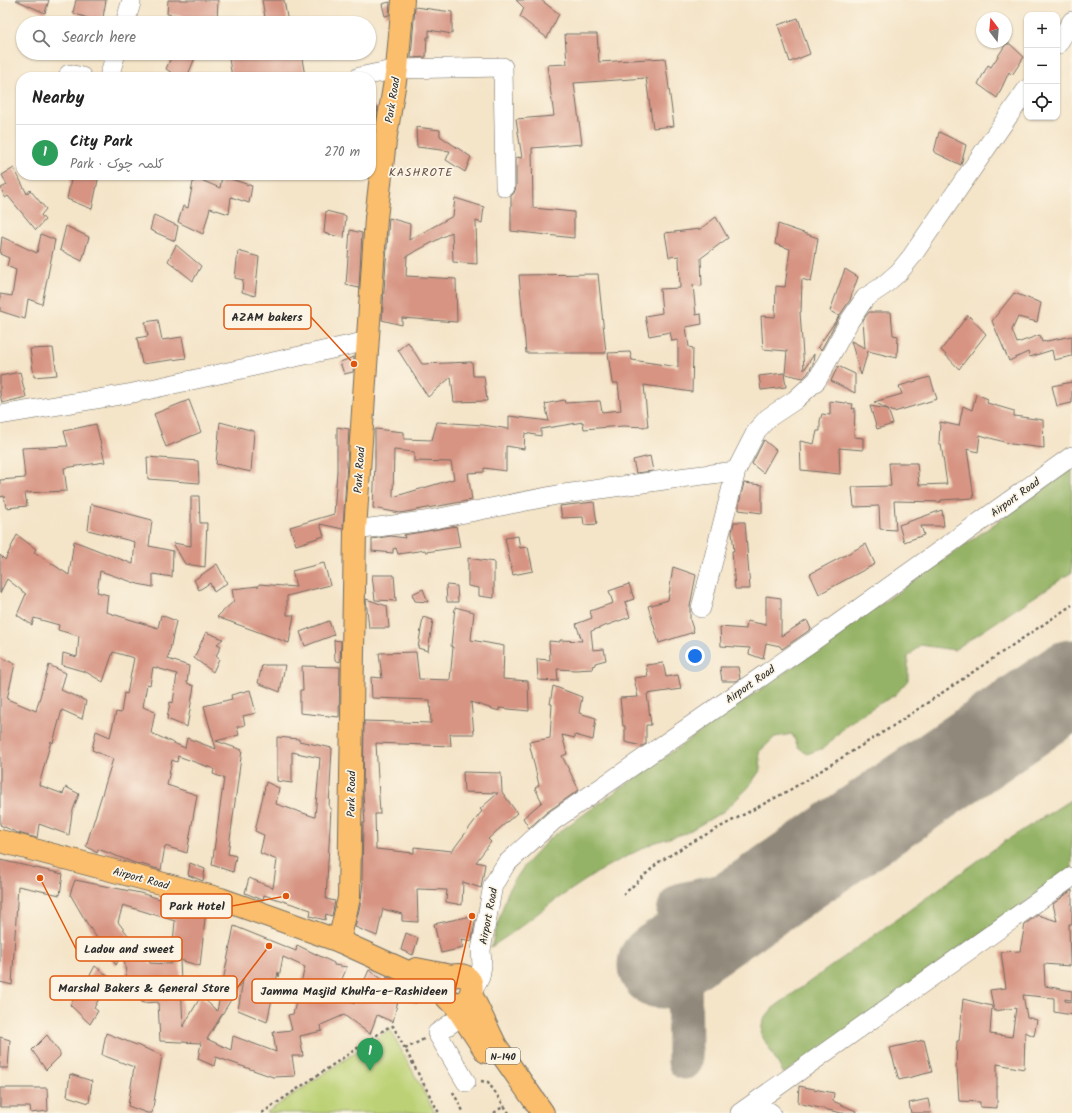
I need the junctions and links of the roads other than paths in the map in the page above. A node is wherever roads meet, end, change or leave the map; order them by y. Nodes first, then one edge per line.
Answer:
1 (403, 0) edge
2 (131, 4) dead end
3 (127, 16) edge
4 (1072, 21) edge
5 (1060, 40) edge
6 (114, 60) edge
7 (397, 70) junction
8 (110, 72) edge
9 (376, 74) edge
10 (1024, 93) edge
11 (505, 187) dead end
12 (368, 341) junction
13 (0, 415) edge
14 (1072, 456) edge
15 (736, 472) junction
16 (355, 530) junction
17 (701, 608) dead end
18 (0, 841) edge
19 (1072, 877) edge
20 (339, 941) junction
21 (481, 950) junction
22 (456, 996) junction
23 (466, 1082) road end
24 (748, 1108) edge
25 (526, 1113) edge
26 (543, 1113) edge
27 (771, 1113) edge

1 - 7 main road, Park Road
2 - 3 street
4 - 5 street
6 - 8 street
7 - 9 street
7 - 11 street
7 - 12 main road, Park Road
10 - 15 street
12 - 13 street
12 - 16 main road, Park Road
14 - 21 street, Airport Road
15 - 16 street
15 - 17 street
16 - 20 main road, Park Road
18 - 20 main road, Airport Road
19 - 24 street
20 - 22 main road, Airport Road
21 - 22 street, Airport Road
21 - 22 street, Airport Road
22 - 23 street
22 - 25 main road, N-140
22 - 26 main road, N-140
24 - 27 street

